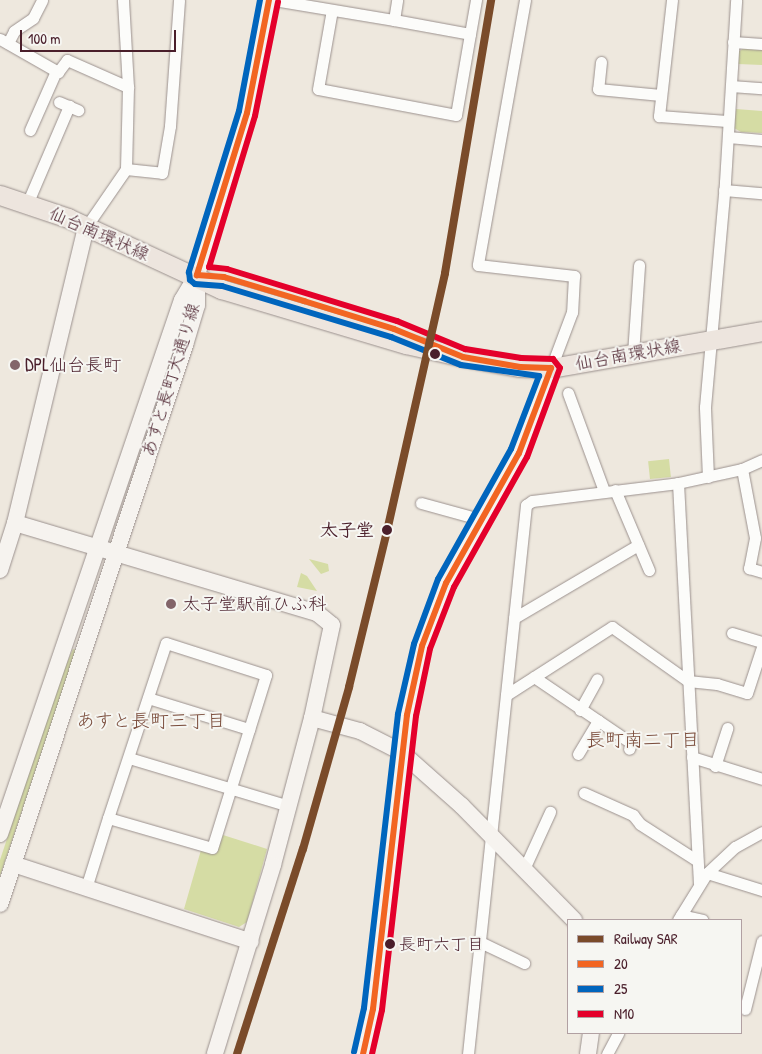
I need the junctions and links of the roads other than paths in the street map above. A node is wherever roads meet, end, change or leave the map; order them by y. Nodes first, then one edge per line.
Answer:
1 (42, 0) edge
2 (123, 0) edge
3 (179, 0) edge
4 (269, 0) edge
5 (274, 0) edge
6 (397, 0) edge
7 (476, 0) edge
8 (525, 0) edge
9 (672, 0) edge
10 (736, 0) edge
11 (332, 10) junction
12 (394, 20) junction
13 (470, 34) junction
14 (4, 41) edge
15 (733, 42) junction
16 (762, 44) edge
17 (600, 62) dead end
18 (56, 71) junction
19 (731, 86) junction
20 (128, 87) junction
21 (762, 88) edge
22 (661, 95) junction
23 (69, 106) dead end
24 (727, 121) junction
25 (30, 130) dead end
26 (728, 137) junction
27 (762, 140) edge
28 (126, 169) junction
29 (724, 190) junction
30 (3, 192) edge
31 (762, 193) edge
32 (27, 204) junction
33 (86, 227) junction
34 (639, 265) dead end
35 (196, 275) junction
36 (762, 331) edge
37 (711, 341) junction
38 (633, 354) junction
39 (551, 368) junction
40 (568, 393) dead end
41 (762, 460) edge
42 (742, 469) junction
43 (708, 478) junction
44 (678, 483) junction
45 (609, 491) junction
46 (421, 502) dead end
47 (483, 520) junction
48 (15, 523) junction
49 (638, 545) junction
50 (98, 549) junction
51 (116, 555) junction
52 (0, 570) edge
53 (649, 570) dead end
54 (762, 572) edge
55 (514, 618) junction
56 (732, 634) dead end
57 (762, 642) edge
58 (762, 647) edge
59 (758, 672) edge
60 (534, 676) junction
61 (597, 679) dead end
62 (688, 681) junction
63 (506, 694) junction
64 (148, 698) junction
65 (580, 710) junction
66 (312, 718) junction
67 (598, 721) junction
68 (727, 728) dead end
69 (249, 729) junction
70 (629, 749) dead end
71 (401, 752) junction
72 (578, 754) dead end
73 (128, 758) junction
74 (692, 758) junction
75 (715, 766) junction
76 (762, 779) edge
77 (231, 788) junction
78 (584, 793) dead end
79 (289, 806) junction
80 (550, 812) dead end
81 (108, 818) junction
82 (762, 832) edge
83 (0, 834) edge
84 (490, 836) junction
85 (696, 860) junction
86 (13, 864) junction
87 (524, 869) junction
88 (707, 873) junction
89 (699, 883) junction
90 (86, 888) junction
91 (762, 890) edge
92 (0, 904) edge
93 (680, 918) edge
94 (573, 919) edge
95 (762, 941) edge
96 (252, 942) junction
97 (480, 942) junction
98 (524, 963) dead end
99 (757, 983) edge
100 (745, 1009) dead end
101 (591, 1034) edge
102 (617, 1034) edge
103 (215, 1054) edge
104 (363, 1054) edge
105 (468, 1054) edge
106 (588, 1054) edge
107 (607, 1054) edge

1 - 14 street
2 - 20 street
3 - 28 street
4 - 35 street
5 - 11 street
6 - 12 street
7 - 13 street
8 - 39 street
9 - 22 street
10 - 15 street
11 - 12 street
11 - 13 street
12 - 13 street
14 - 18 street
15 - 16 street
15 - 19 street
17 - 22 street
18 - 20 street
18 - 25 street
19 - 21 street
19 - 24 street
20 - 28 street
22 - 24 street
23 - 32 street
24 - 26 street
26 - 27 street
26 - 29 street
28 - 33 street
29 - 31 street
29 - 37 street
30 - 32 main road, 仙台南環状線
32 - 33 main road, 仙台南環状線
33 - 35 main road, 仙台南環状線
33 - 48 street
34 - 38 street
35 - 39 main road, 仙台南環状線
35 - 50 street, あすと長町大通り線
35 - 51 street, あすと長町大通り線
36 - 37 main road, 仙台南環状線
37 - 38 main road, 仙台南環状線
37 - 43 street
38 - 39 main road, 仙台南環状線
39 - 47 street
40 - 45 street
41 - 42 street
42 - 43 street
42 - 54 street
43 - 44 street
44 - 45 street
44 - 62 street
45 - 49 street
45 - 55 street
46 - 47 street
47 - 71 street
48 - 50 street
48 - 52 street
49 - 53 street
49 - 55 street
50 - 51 street
50 - 83 street, あすと長町大通り線
51 - 66 street
51 - 86 street, あすと長町大通り線
55 - 63 street
56 - 57 street
58 - 59 street
59 - 62 street
60 - 62 street
60 - 63 street
60 - 65 street
61 - 65 street
62 - 74 street
63 - 84 street
64 - 69 street
64 - 69 street
64 - 73 street
65 - 67 street
66 - 71 street
66 - 79 street
67 - 70 street
67 - 72 street
68 - 75 street
69 - 77 street
71 - 84 street
71 - 104 street
73 - 77 street
73 - 81 street
74 - 75 street
74 - 85 street
75 - 76 street
77 - 79 street
77 - 81 street
78 - 85 street
79 - 96 street
80 - 87 street
81 - 90 street
82 - 88 street
84 - 87 street
84 - 97 street
85 - 89 street
86 - 90 street
86 - 92 street, あすと長町大通り線
87 - 94 street
88 - 89 street
88 - 91 street
89 - 93 street
90 - 96 street
95 - 99 street
96 - 103 street
97 - 98 street
97 - 105 street
99 - 100 street
101 - 106 street
102 - 107 street

